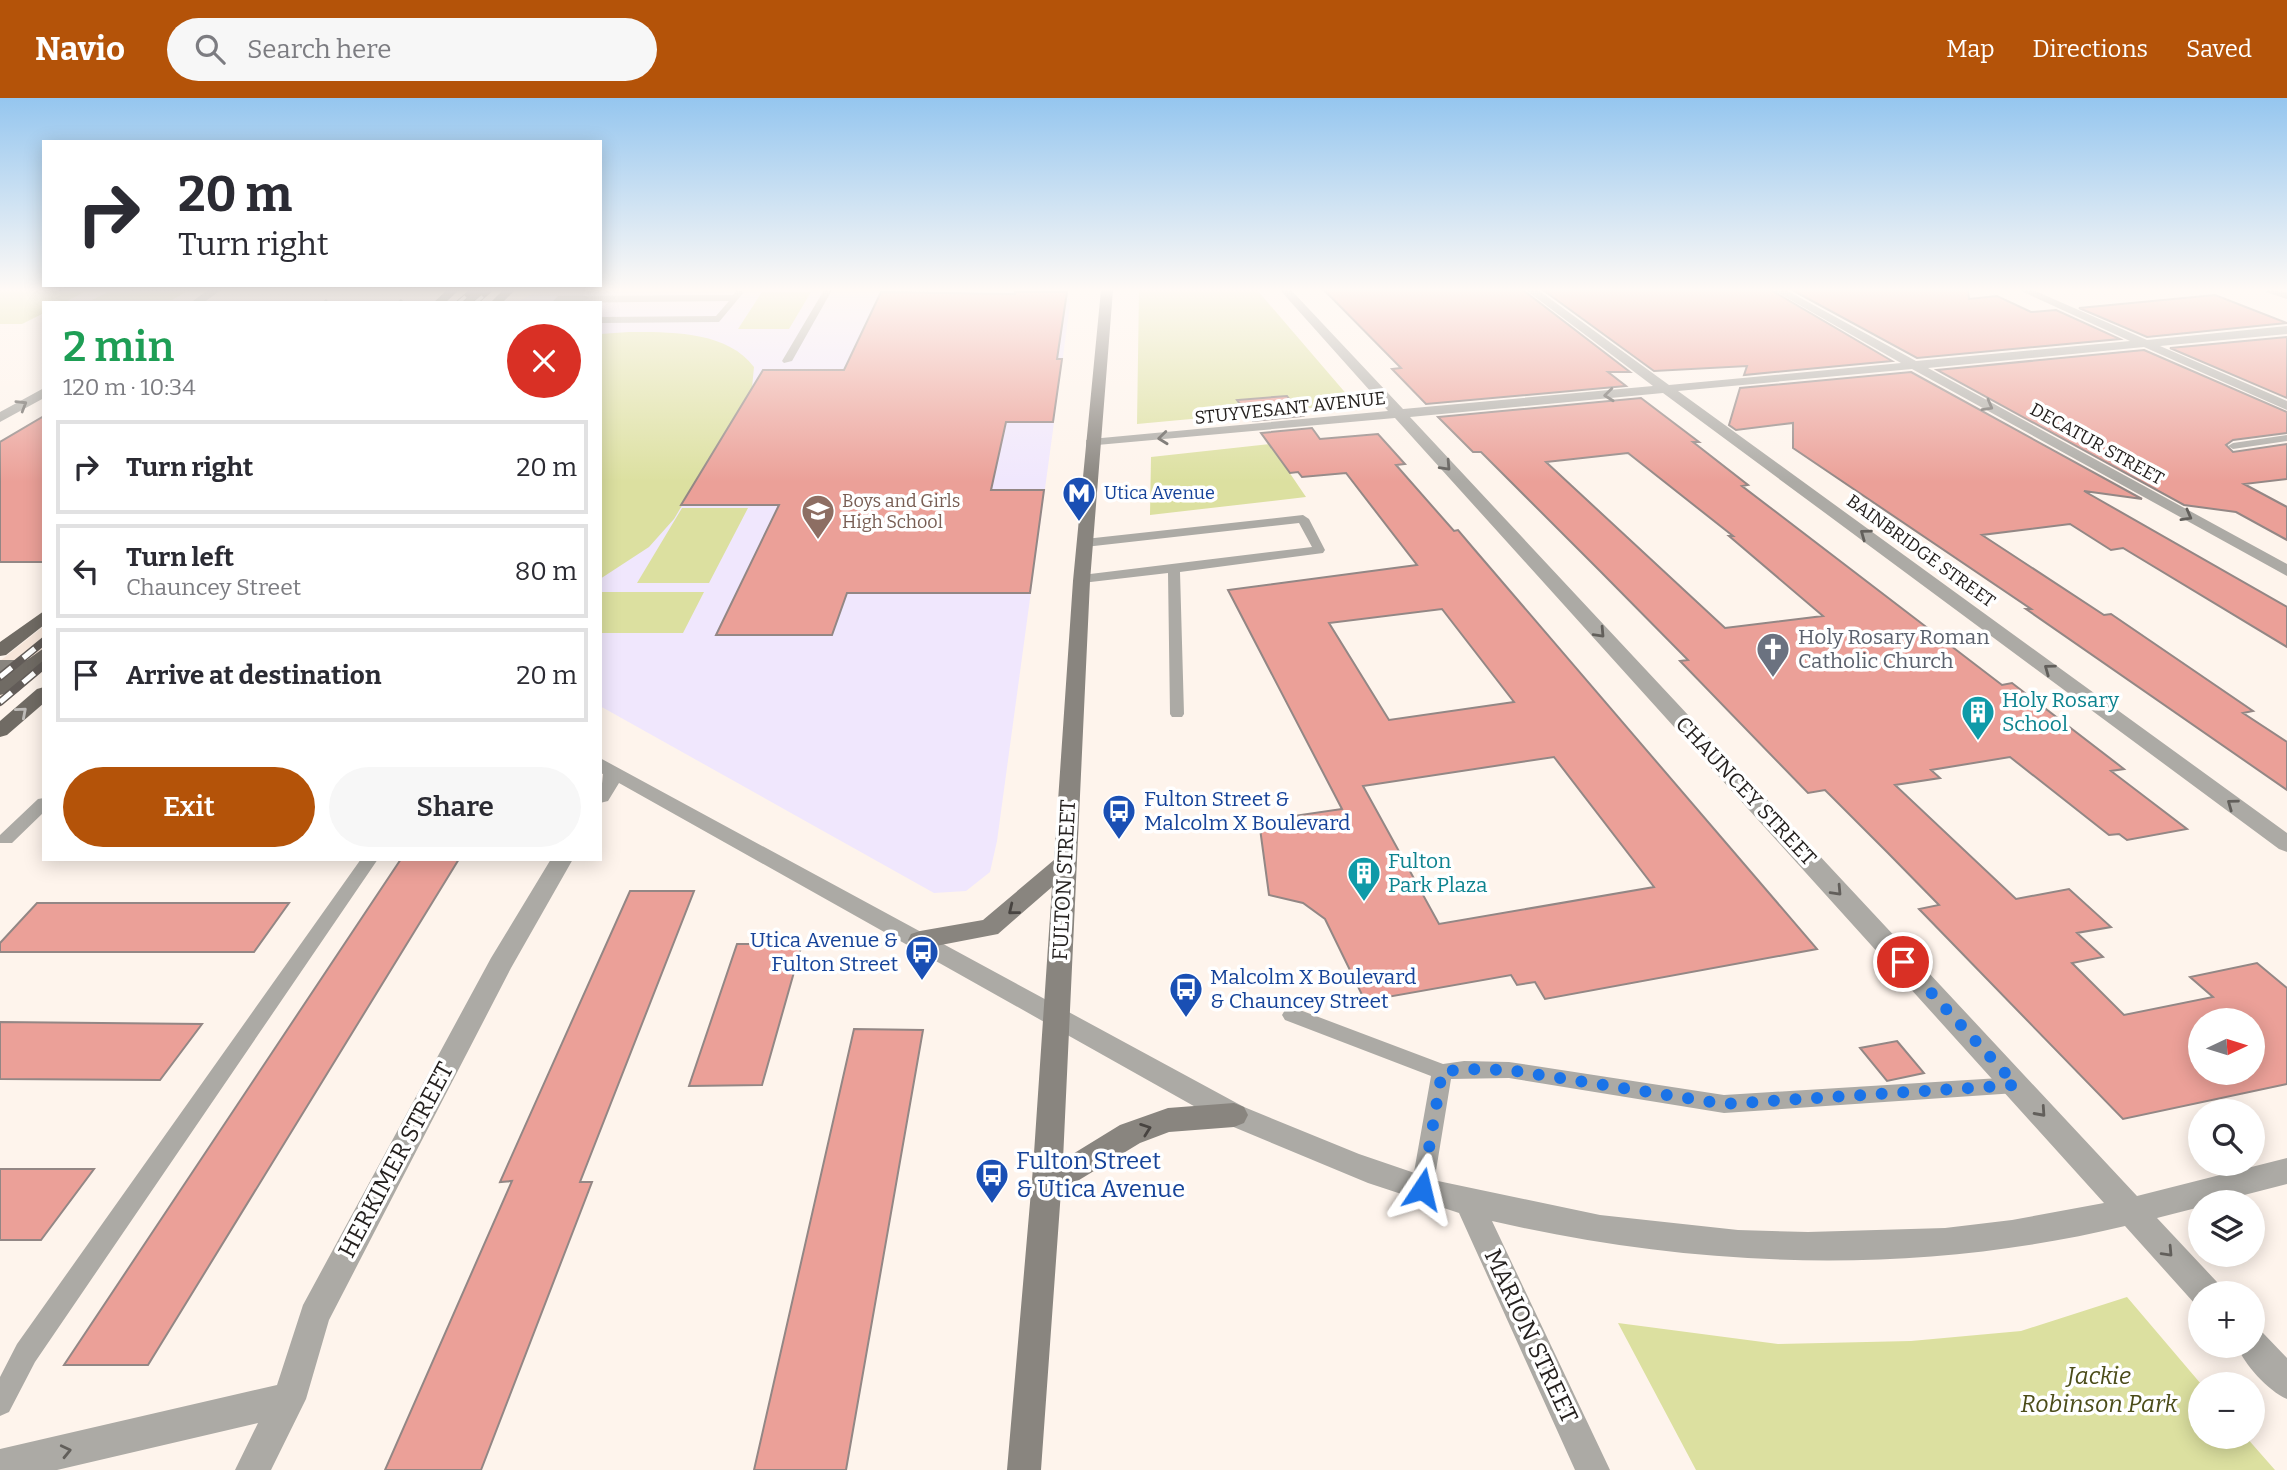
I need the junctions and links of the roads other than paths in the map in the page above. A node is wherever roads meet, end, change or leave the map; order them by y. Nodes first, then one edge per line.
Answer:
1 (791, 354) edge
2 (1100, 354) edge
3 (1344, 354) edge
4 (1618, 354) edge
5 (1893, 354) edge
6 (2040, 354) edge
7 (2168, 354) edge
8 (787, 361) dead end
9 (1914, 366) junction
10 (1667, 390) junction
11 (42, 393) edge
12 (2287, 407) edge
13 (1400, 415) junction
14 (0, 418) edge
15 (2287, 438) edge
16 (1091, 443) junction
17 (2233, 446) dead end
18 (1085, 543) junction
19 (1174, 569) junction
20 (2287, 571) edge
21 (1082, 579) junction
22 (42, 618) edge
23 (0, 651) edge
24 (0, 666) edge
25 (36, 666) edge
26 (0, 689) edge
27 (42, 695) edge
28 (1177, 714) dead end
29 (0, 731) edge
30 (608, 768) edge
31 (602, 789) edge
32 (42, 805) edge
33 (6, 839) dead end
34 (2287, 844) edge
35 (369, 861) edge
36 (561, 861) edge
37 (1064, 864) junction
38 (920, 940) junction
39 (1292, 1015) dead end
40 (1057, 1016) junction
41 (1442, 1072) junction
42 (2016, 1085) junction
43 (1234, 1115) junction
44 (2287, 1171) edge
45 (1044, 1186) junction
46 (1422, 1189) junction
47 (1469, 1203) junction
48 (2130, 1211) junction
49 (2195, 1281) edge
50 (2265, 1358) edge
51 (2287, 1381) edge
52 (289, 1399) junction
53 (0, 1404) edge
54 (0, 1466) edge
55 (253, 1470) edge
56 (1024, 1470) edge
57 (1593, 1470) edge

1 - 8 lane
2 - 16 main road, FULTON STREET
3 - 13 street, CHAUNCEY STREET
4 - 10 street, BAINBRIDGE STREET
5 - 9 street, DECATUR STREET
6 - 9 street, STUYVESANT AVENUE
7 - 12 street
9 - 10 street, STUYVESANT AVENUE
9 -> 20 street, DECATUR STREET
10 -> 13 street, STUYVESANT AVENUE
34 -> 10 street, BAINBRIDGE STREET
14 -> 11 street
13 -> 16 street, STUYVESANT AVENUE
13 -> 42 street, CHAUNCEY STREET
15 - 17 lane
16 - 18 main road, FULTON STREET
18 - 19 lane
18 - 21 main road, FULTON STREET
19 - 21 lane
19 - 28 lane
21 - 37 main road, FULTON STREET
22 - 23 main road
24 - 25 main road
25 - 26 main road
29 -> 27 main road
30 - 31 street
30 - 38 street
32 - 33 lane
35 - 53 lane
36 - 52 street, HERKIMER STREET
37 -> 38 main road
37 - 40 main road, FULTON STREET
38 - 40 street
39 - 41 lane
40 - 43 street
40 - 45 main road, FULTON STREET
41 - 42 lane
41 - 46 lane
42 -> 48 street, CHAUNCEY STREET
45 -> 43 main road
43 - 46 street
44 - 48 street
45 - 56 main road, FULTON STREET
46 - 47 street
47 - 48 street
47 - 57 street, MARION STREET
48 -> 49 street, CHAUNCEY STREET
50 - 51 street
54 -> 52 street
52 - 55 street, HERKIMER STREET

